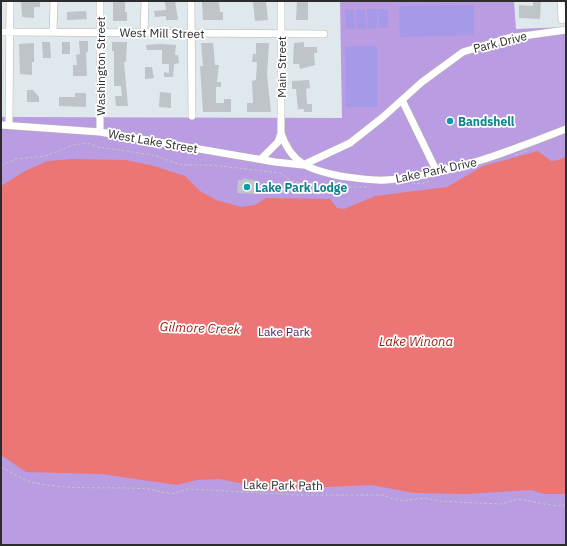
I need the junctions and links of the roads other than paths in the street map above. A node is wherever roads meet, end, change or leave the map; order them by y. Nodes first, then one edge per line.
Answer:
1 (10, 1) edge
2 (54, 1) edge
3 (100, 1) edge
4 (145, 1) edge
5 (191, 1) edge
6 (281, 1) edge
7 (561, 1) edge
8 (562, 20) dead end
9 (565, 31) edge
10 (1, 32) edge
11 (10, 32) junction
12 (53, 32) junction
13 (100, 32) junction
14 (144, 33) junction
15 (191, 33) junction
16 (281, 34) junction
17 (324, 34) dead end
18 (402, 100) junction
19 (192, 116) dead end
20 (1, 125) edge
21 (9, 125) junction
22 (566, 128) edge
23 (100, 132) junction
24 (281, 132) junction
25 (262, 158) junction
26 (303, 165) junction
27 (437, 172) junction

1 - 11 street
2 - 12 street
3 - 13 street, Washington Street
4 - 14 street
5 - 15 street
6 - 16 street, Main Street
7 - 8 street
9 - 18 street, Park Drive
10 - 11 street, West Mill Street
11 - 12 street, West Mill Street
11 - 21 street
12 - 13 street, West Mill Street
13 - 14 street, West Mill Street
13 - 23 street, Washington Street
14 - 15 street, West Mill Street
15 - 16 street, West Mill Street
15 - 19 street
16 - 17 street, West Mill Street
16 - 24 street, Main Street
18 - 26 street, Park Drive
18 - 27 street
20 - 21 street, West Lake Street
21 - 23 street, West Lake Street
22 - 27 street, Lake Park Drive
23 - 25 street, West Lake Street
24 - 25 street
24 - 26 street, Main Street
25 - 26 street, West Lake Street
26 - 27 street, Lake Park Drive

